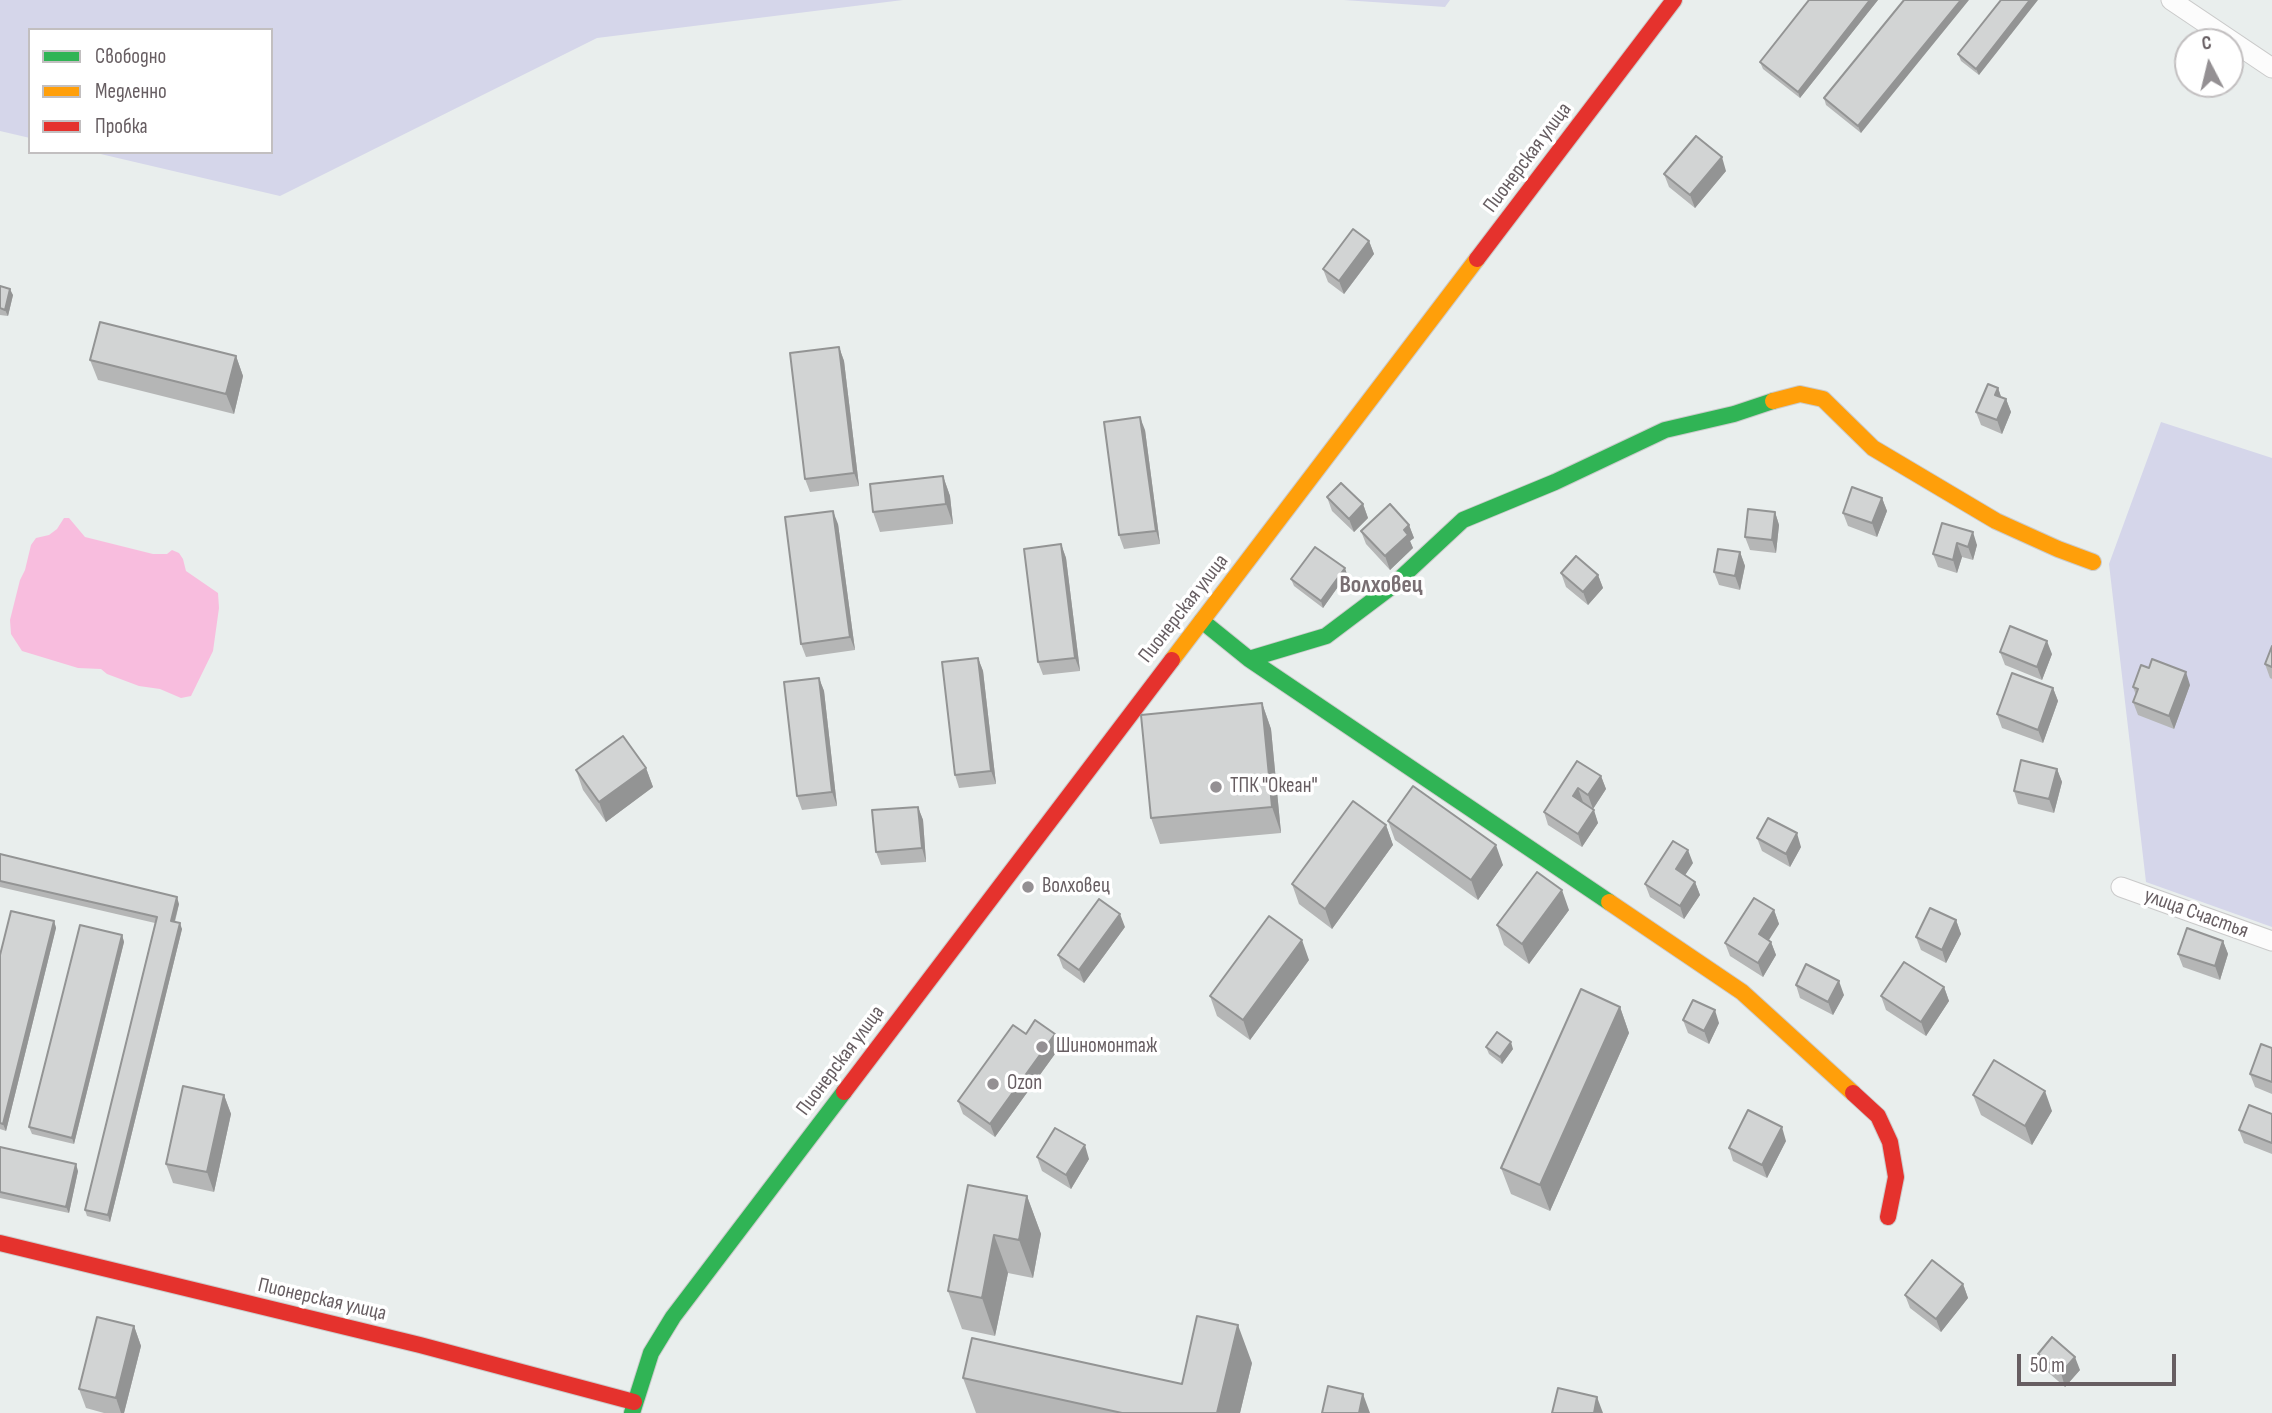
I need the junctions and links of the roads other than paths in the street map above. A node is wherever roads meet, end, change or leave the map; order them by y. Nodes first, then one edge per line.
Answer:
1 (1674, 0) edge
2 (2171, 0) edge
3 (2272, 68) edge
4 (2094, 562) dead end
5 (1202, 621) junction
6 (1249, 659) junction
7 (2121, 887) dead end
8 (2272, 941) edge
9 (1888, 1217) dead end
10 (0, 1242) edge
11 (633, 1407) edge

1 - 5 street, Пионерская улица
2 - 3 street
4 - 6 street
5 - 6 street
5 - 11 street, Пионерская улица
6 - 9 street
7 - 8 street, улица Счастья
10 - 11 street, Пионерская улица

